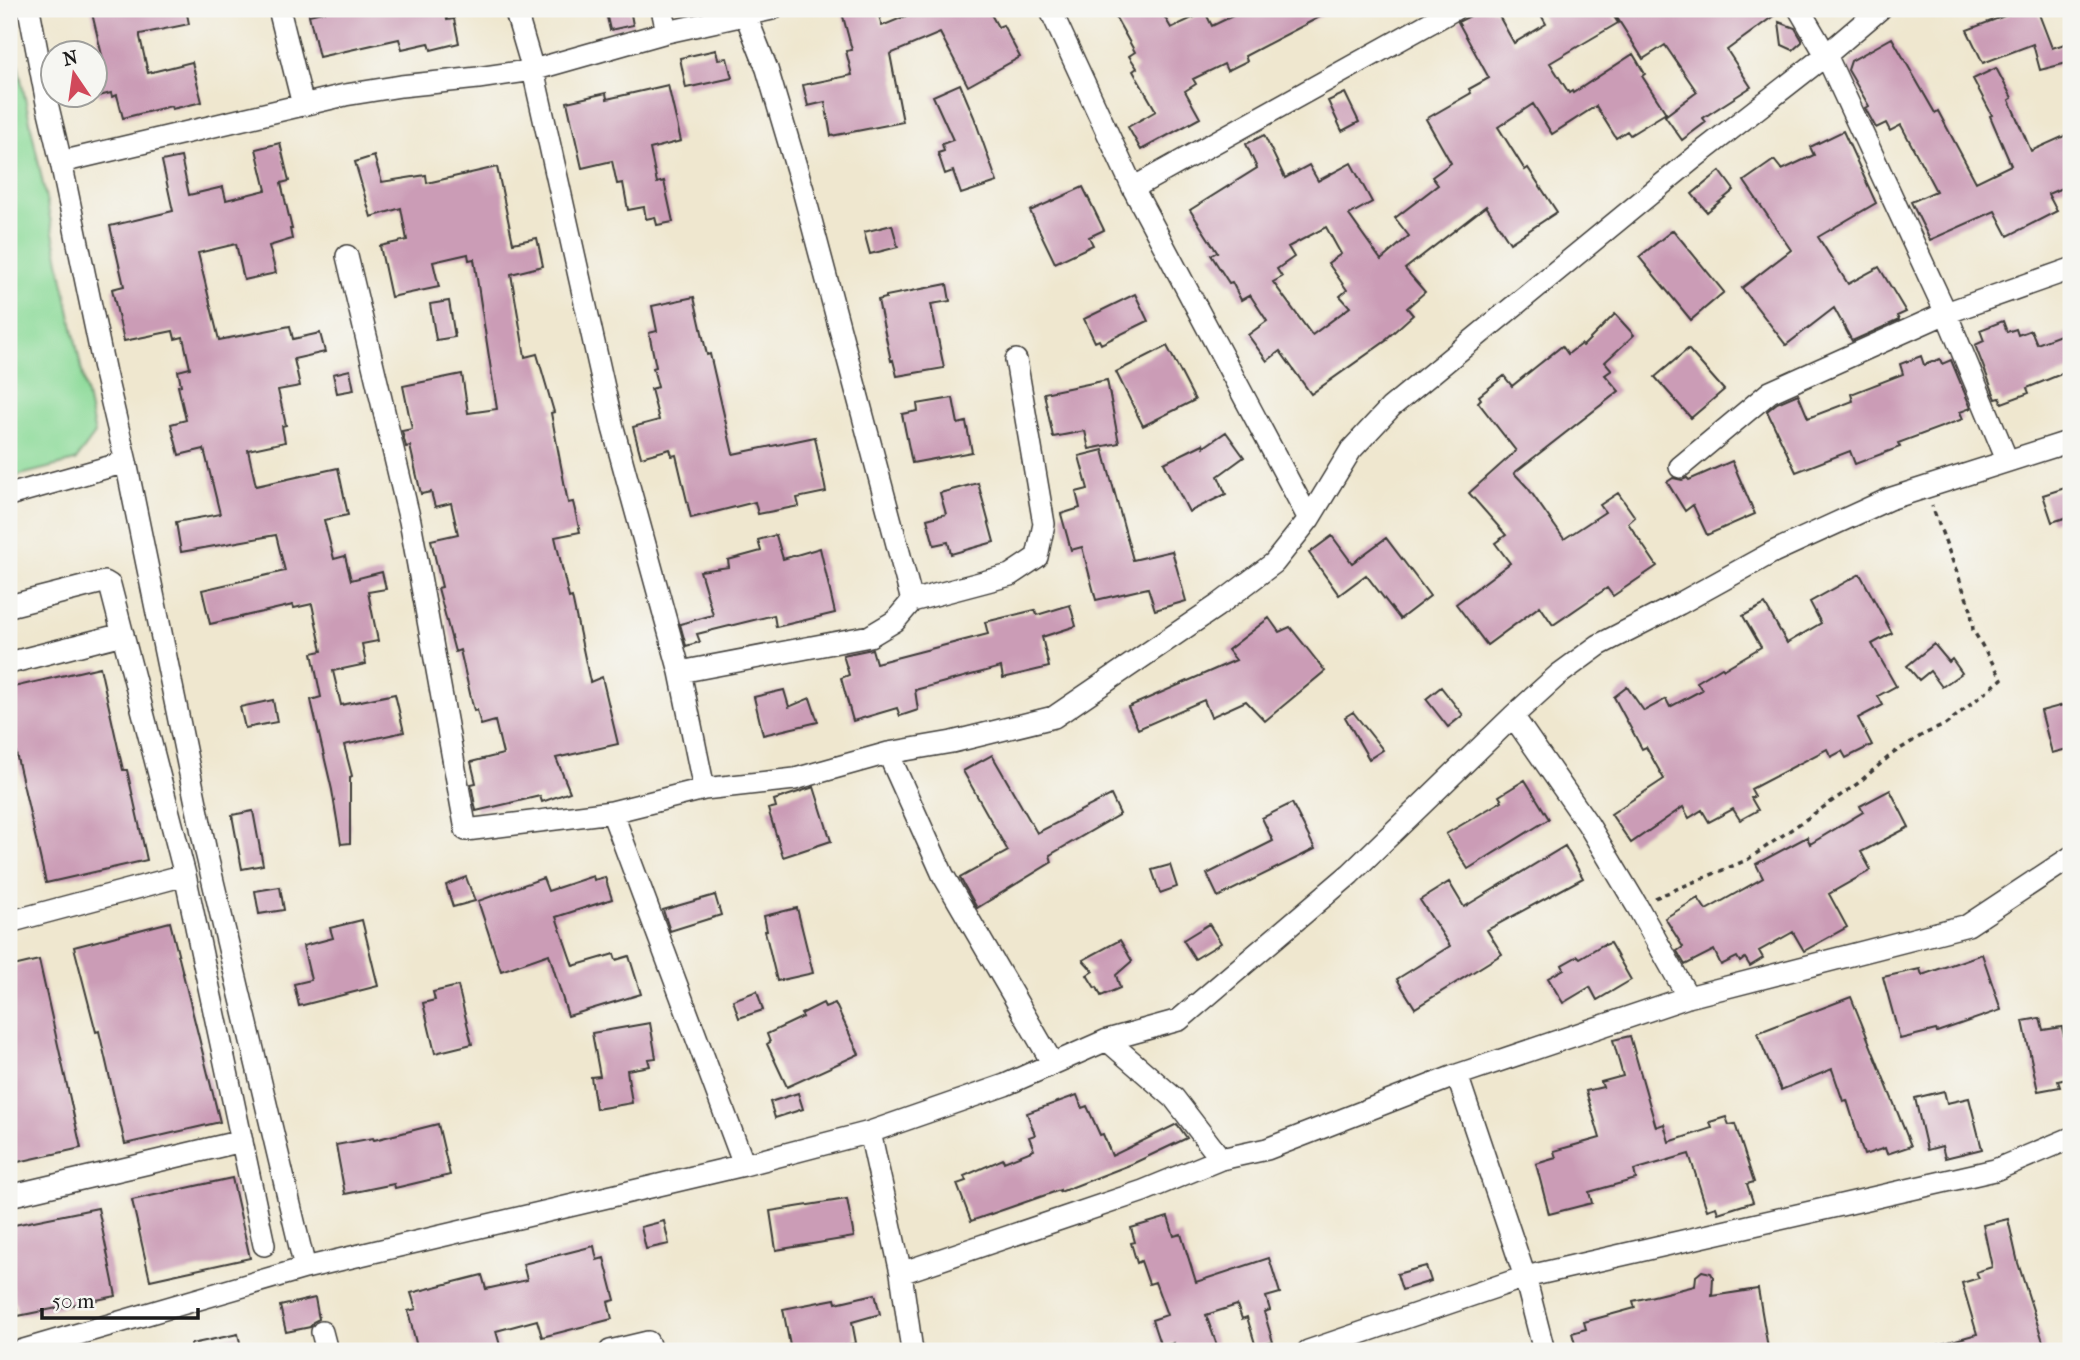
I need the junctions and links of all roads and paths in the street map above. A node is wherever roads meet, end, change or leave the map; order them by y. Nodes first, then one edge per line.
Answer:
1 (29, 9) edge
2 (279, 9) edge
3 (515, 9) edge
4 (662, 9) edge
5 (772, 9) edge
6 (1050, 9) edge
7 (1455, 9) edge
8 (1800, 9) edge
9 (1880, 9) edge
10 (746, 16) junction
11 (667, 32) junction
12 (1826, 55) junction
13 (533, 70) junction
14 (303, 105) junction
15 (61, 162) junction
16 (1133, 188) junction
17 (348, 256) dead end
18 (2071, 269) edge
19 (1946, 313) junction
20 (1016, 360) dead end
21 (2071, 440) edge
22 (2007, 460) junction
23 (126, 462) junction
24 (1679, 467) dead end
25 (1924, 486) junction
26 (9, 495) edge
27 (1310, 519) junction
28 (912, 601) junction
29 (9, 606) edge
30 (123, 634) junction
31 (9, 663) edge
32 (680, 672) junction
33 (1513, 716) junction
34 (888, 753) junction
35 (704, 789) junction
36 (612, 812) junction
37 (2071, 857) edge
38 (185, 876) junction
39 (1637, 906) junction
40 (9, 922) edge
41 (1688, 997) junction
42 (1107, 1040) junction
43 (1053, 1064) junction
44 (1457, 1076) junction
45 (870, 1132) junction
46 (2071, 1138) edge
47 (242, 1141) junction
48 (1221, 1159) junction
49 (744, 1166) junction
50 (9, 1196) edge
51 (264, 1245) dead end
52 (304, 1268) junction
53 (901, 1273) junction
54 (1525, 1277) junction
55 (20, 1351) edge
56 (610, 1351) edge
57 (650, 1351) edge
58 (912, 1351) edge
59 (1308, 1351) edge
60 (1544, 1351) edge

1 - 15 street
2 - 14 street
3 - 13 street
4 - 11 street
5 - 10 street
6 - 16 street
7 - 16 street
8 - 12 street
9 - 12 street
10 - 11 street
10 - 28 street
11 - 13 street
12 - 19 street
12 - 27 street
13 - 14 street
13 - 32 street
14 - 15 street
15 - 23 street
16 - 27 street
17 - 36 street
18 - 19 street
19 - 22 street
19 - 24 street
20 - 28 street
21 - 22 street
22 - 25 street
23 - 26 street
23 - 52 street
25 - 33 street
25 - 39 path
27 - 34 street
28 - 32 street
29 - 30 street
30 - 31 street
30 - 38 street
32 - 35 street
33 - 39 street
33 - 42 street
34 - 35 street
34 - 43 street
35 - 36 street
36 - 49 street
37 - 41 street
38 - 40 street
38 - 47 street
39 - 41 street
41 - 44 street
42 - 43 street
42 - 48 street
43 - 45 street
44 - 48 street
44 - 54 street
45 - 49 street
45 - 53 street
46 - 54 street
47 - 50 street
47 - 51 street
48 - 53 street
49 - 52 street
52 - 55 street
53 - 58 street
54 - 59 street
54 - 60 street
56 - 57 street

